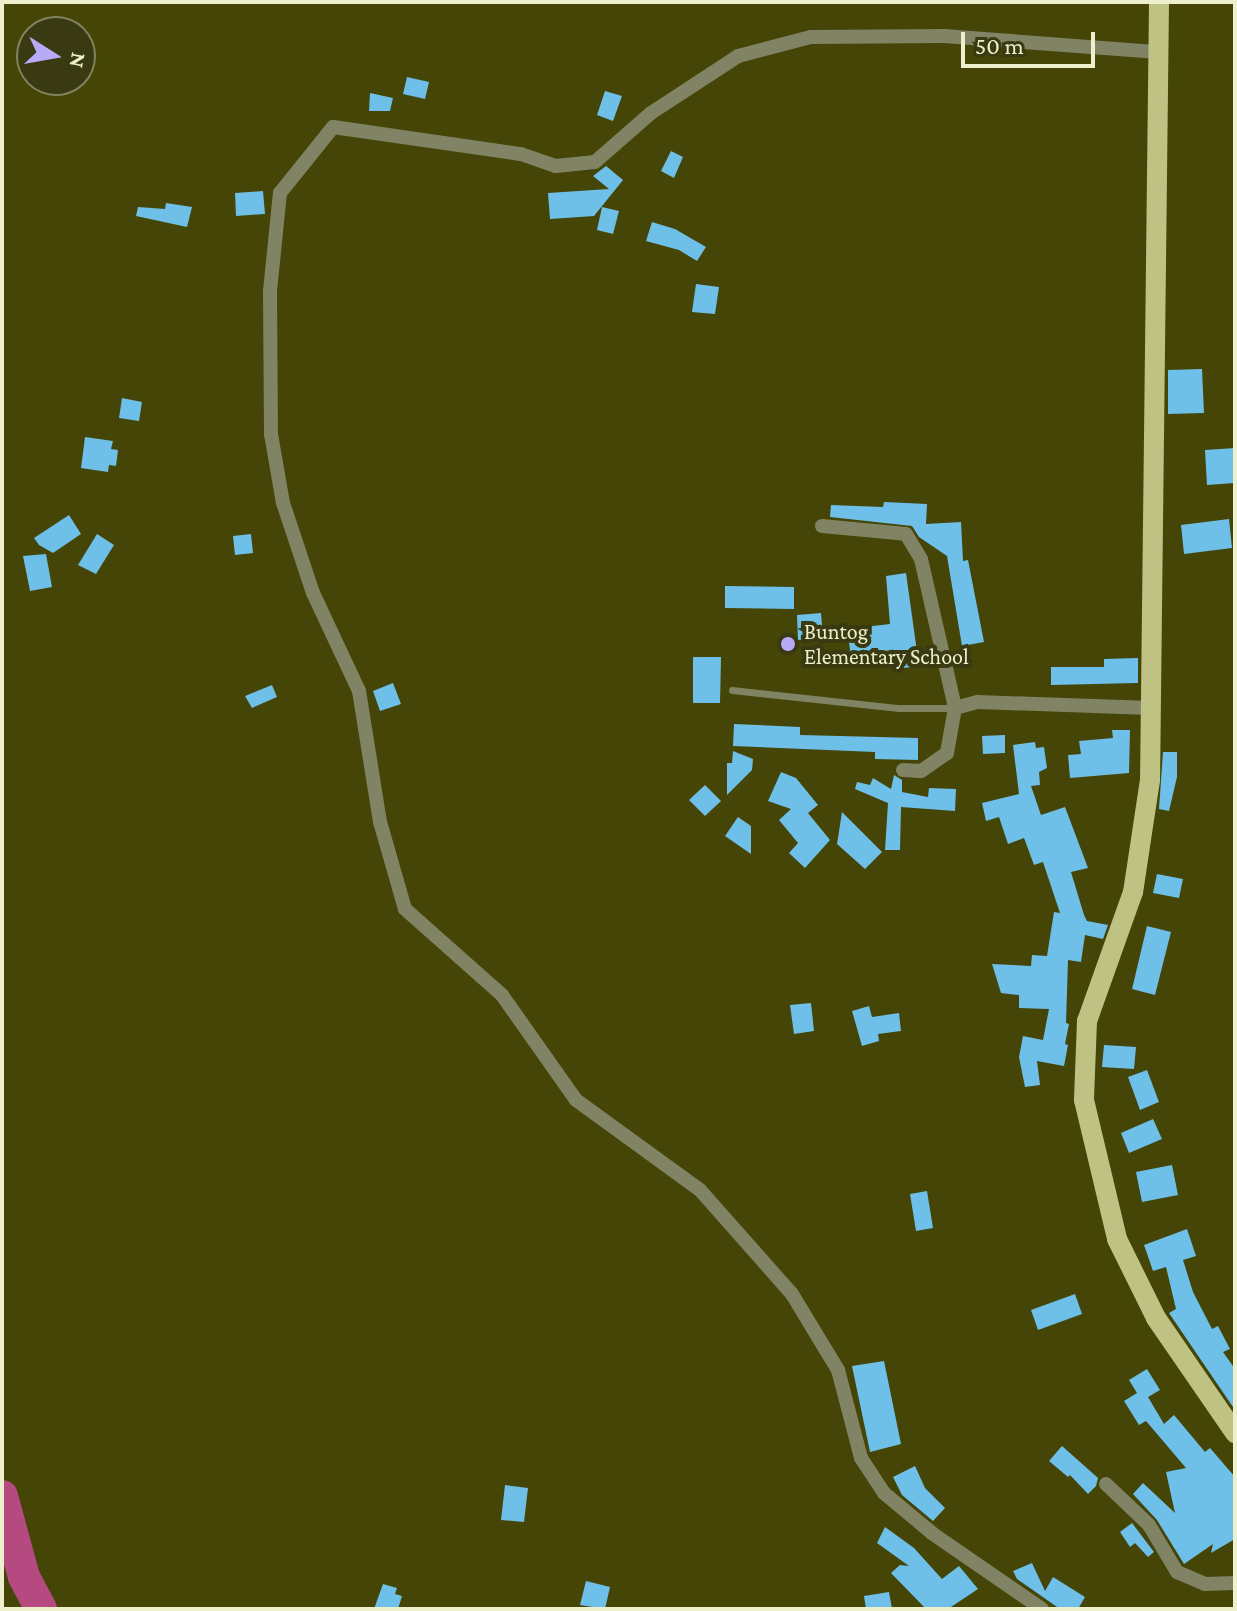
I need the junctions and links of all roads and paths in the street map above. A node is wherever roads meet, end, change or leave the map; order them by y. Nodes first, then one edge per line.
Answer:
1 (1159, 2) edge
2 (1158, 52) junction
3 (822, 526) dead end
4 (732, 690) dead end
5 (955, 708) junction
6 (1151, 708) junction
7 (903, 770) dead end
8 (1235, 1433) edge
9 (1106, 1484) dead end
10 (1235, 1583) edge
11 (1042, 1609) edge

1 - 2 main road
2 - 6 main road
2 - 11 street
3 - 5 street
4 - 5 lane
5 - 6 street
5 - 7 street
6 - 8 main road
9 - 10 street

